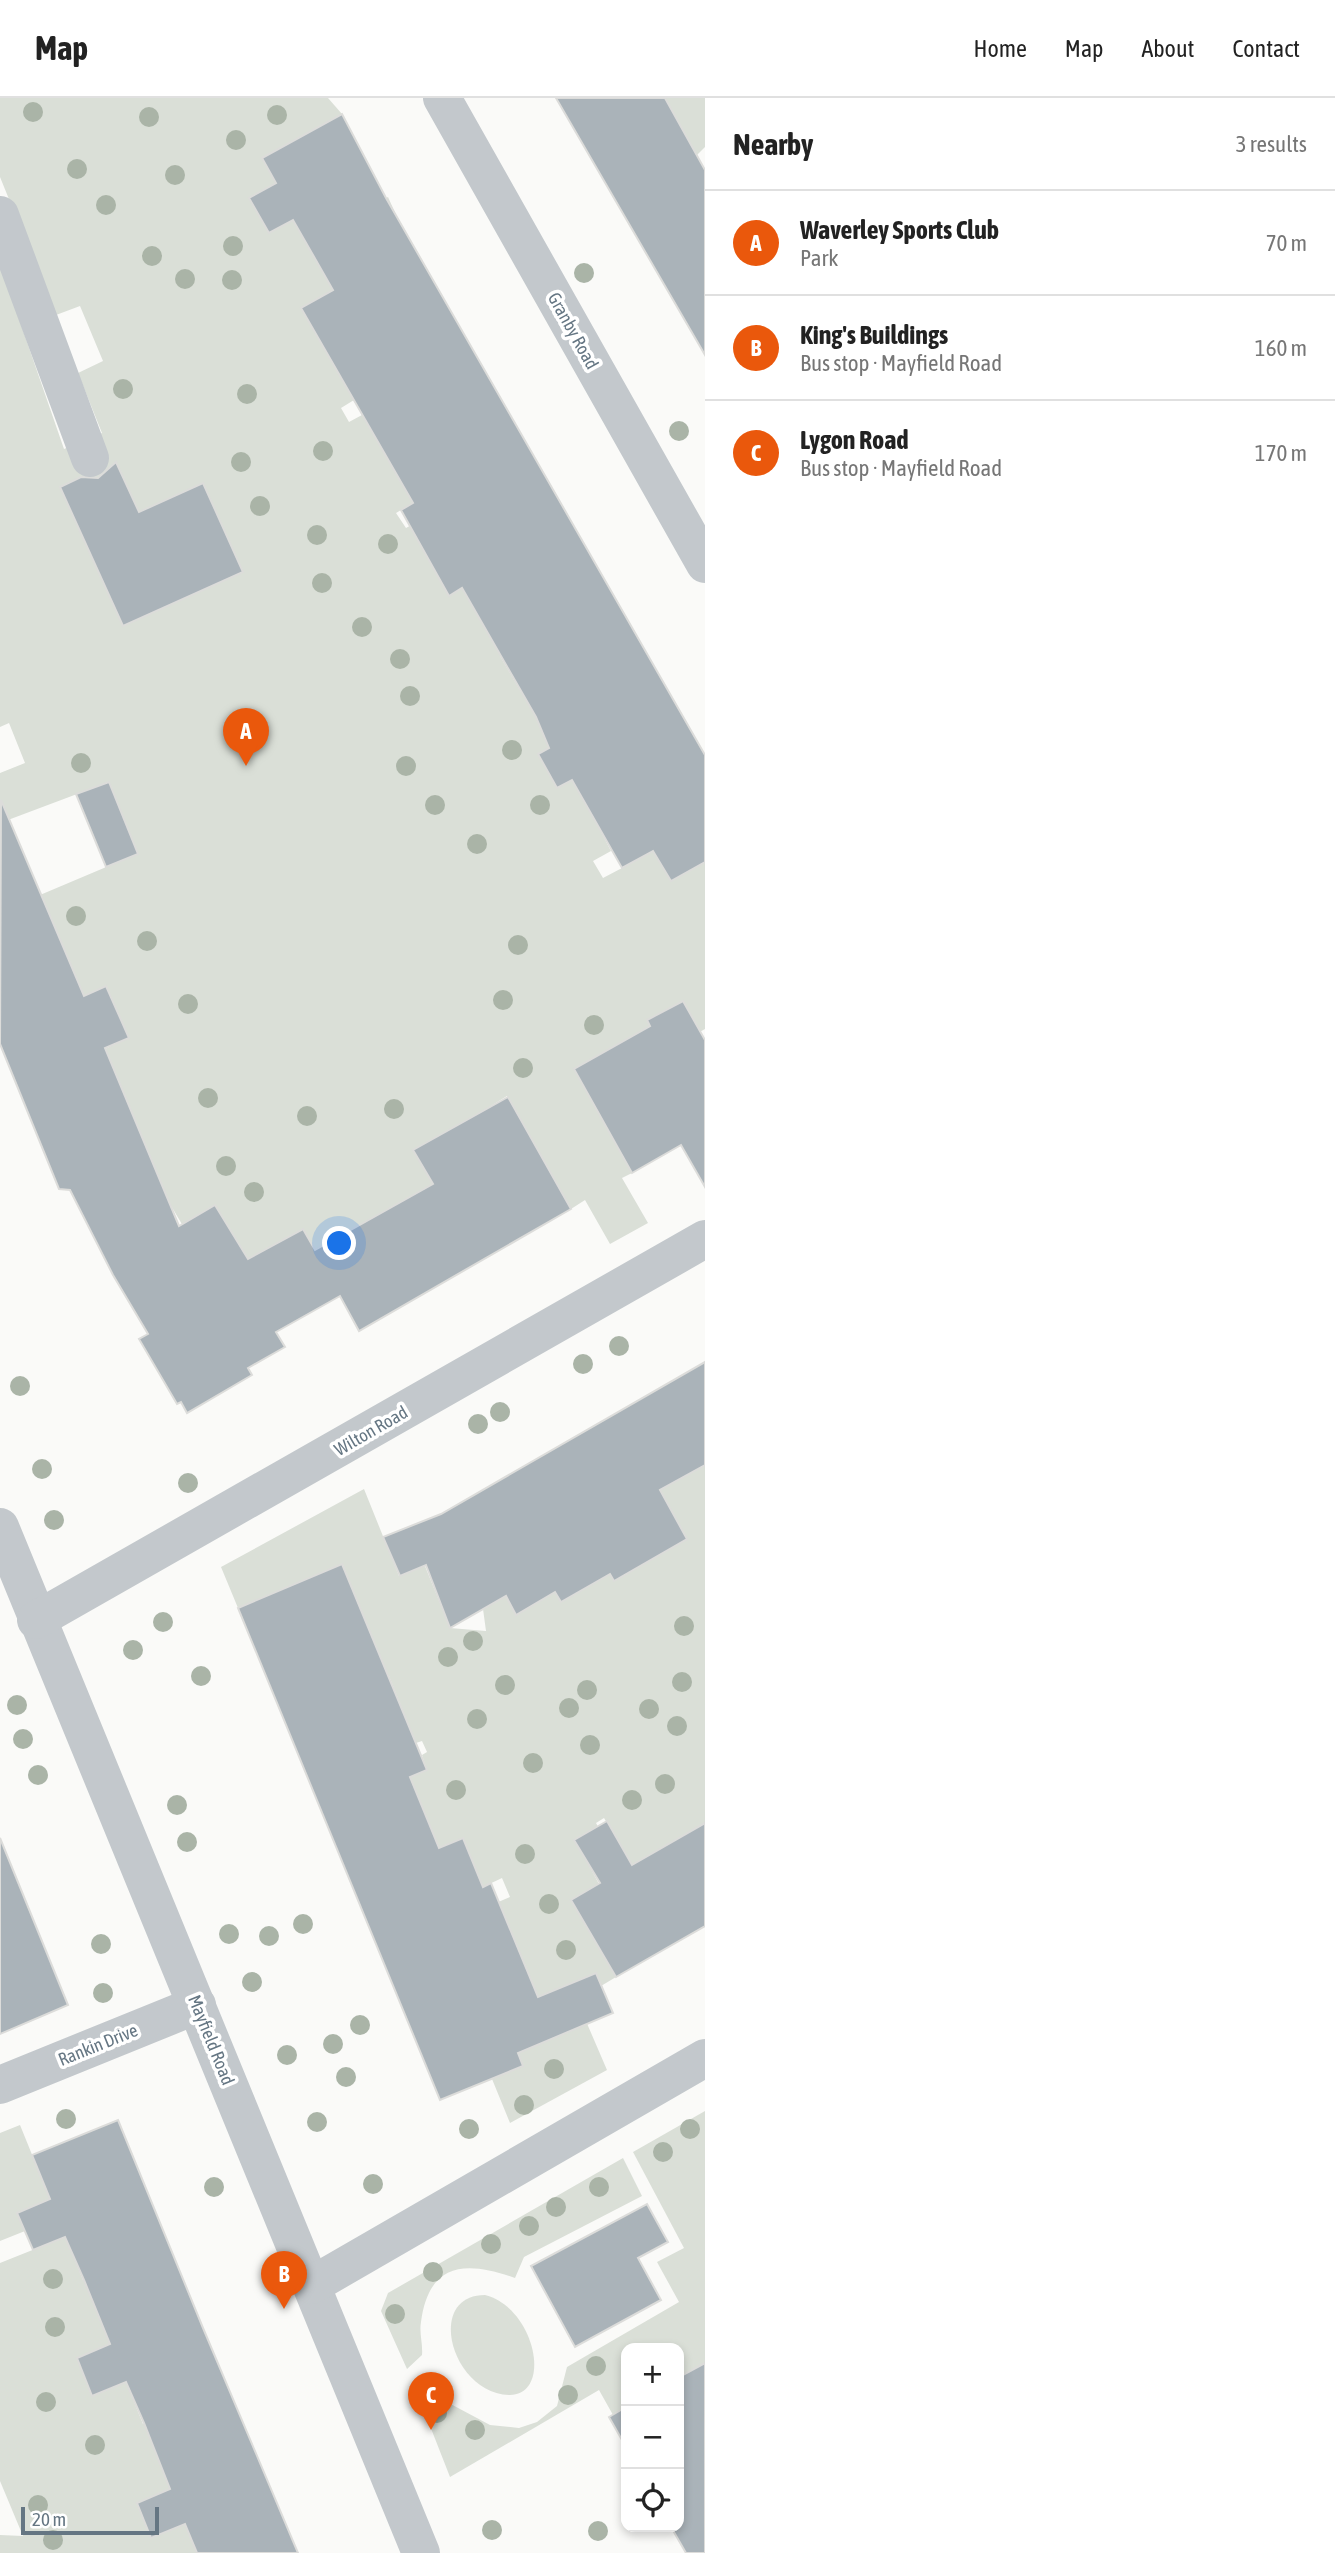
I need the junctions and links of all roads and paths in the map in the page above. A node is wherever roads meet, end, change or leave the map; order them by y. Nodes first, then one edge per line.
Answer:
1 (442, 98) edge
2 (0, 215) edge
3 (90, 457) dead end
4 (705, 564) edge
5 (705, 1240) edge
6 (0, 1527) edge
7 (36, 1620) junction
8 (197, 2005) junction
9 (705, 2058) edge
10 (0, 2085) edge
11 (312, 2285) junction
12 (421, 2553) edge

1 - 4 street, Granby Road
2 - 3 street
5 - 7 street, Wilton Road
6 - 7 street, Mayfield Road
7 - 8 street, Mayfield Road
8 - 10 street, Rankin Drive
8 - 11 street, Mayfield Road
9 - 11 street
11 - 12 street, Mayfield Road

